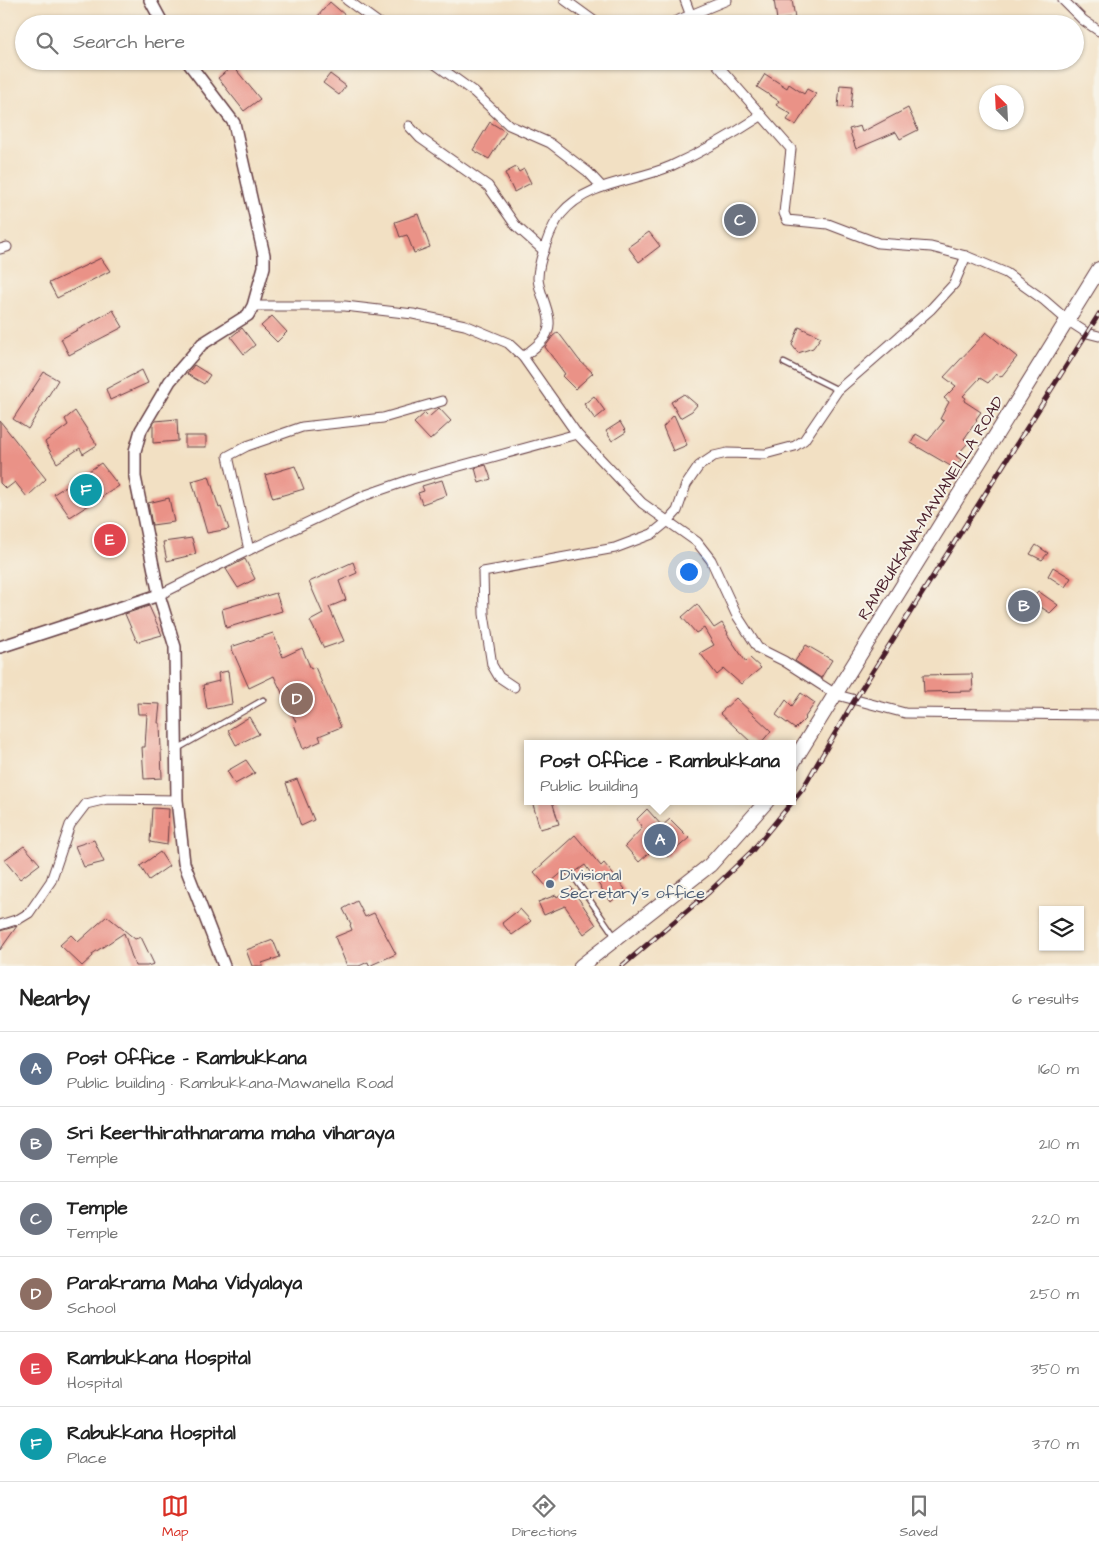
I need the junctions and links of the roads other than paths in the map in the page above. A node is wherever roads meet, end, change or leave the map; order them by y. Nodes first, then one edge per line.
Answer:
1 (150, 0) edge
2 (347, 0) edge
3 (565, 0) edge
4 (685, 0) edge
5 (727, 0) edge
6 (1063, 0) edge
7 (159, 15) edge
8 (368, 15) edge
9 (586, 15) edge
10 (691, 15) edge
11 (699, 15) edge
12 (1078, 15) edge
13 (1084, 21) edge
14 (1099, 31) edge
15 (194, 70) edge
16 (443, 70) edge
17 (722, 70) edge
18 (761, 116) junction
19 (409, 126) dead end
20 (602, 187) junction
21 (544, 251) junction
22 (966, 256) junction
23 (1099, 268) edge
24 (253, 306) junction
25 (1067, 320) junction
26 (1099, 336) edge
27 (523, 357) junction
28 (784, 363) dead end
29 (838, 390) junction
30 (442, 401) dead end
31 (578, 434) junction
32 (668, 522) junction
33 (249, 550) junction
34 (159, 596) junction
35 (0, 647) edge
36 (514, 687) dead end
37 (837, 695) junction
38 (263, 700) dead end
39 (1099, 715) edge
40 (176, 750) junction
41 (796, 758) edge
42 (177, 800) junction
43 (763, 805) edge
44 (574, 877) dead end
45 (0, 925) edge
46 (617, 939) junction
47 (224, 966) edge
48 (581, 966) edge

1 - 7 street
2 - 8 street
3 - 9 street
4 - 10 street
5 - 11 street
6 - 12 street
13 - 14 street
15 - 24 street
16 - 20 street
17 - 18 street
18 - 20 street
18 - 22 street
19 - 21 street
20 - 21 street
21 - 27 street
22 - 25 street
22 - 29 street
23 - 25 main road, RAMBUKKANA-MAWANELLA ROAD
24 - 27 street
24 - 34 street
25 - 26 street
25 - 37 main road, RAMBUKKANA-MAWANELLA ROAD
27 - 31 street
28 - 29 lane
29 - 32 street
30 - 33 street
31 - 32 street
31 - 33 street
32 - 36 street
32 - 37 street
33 - 34 street
34 - 35 street
34 - 40 street
37 - 39 street
37 - 41 main road, RAMBUKKANA-MAWANELLA ROAD
38 - 40 lane
40 - 42 street
42 - 45 street
42 - 47 street
43 - 46 main road
44 - 46 lane
46 - 48 main road

